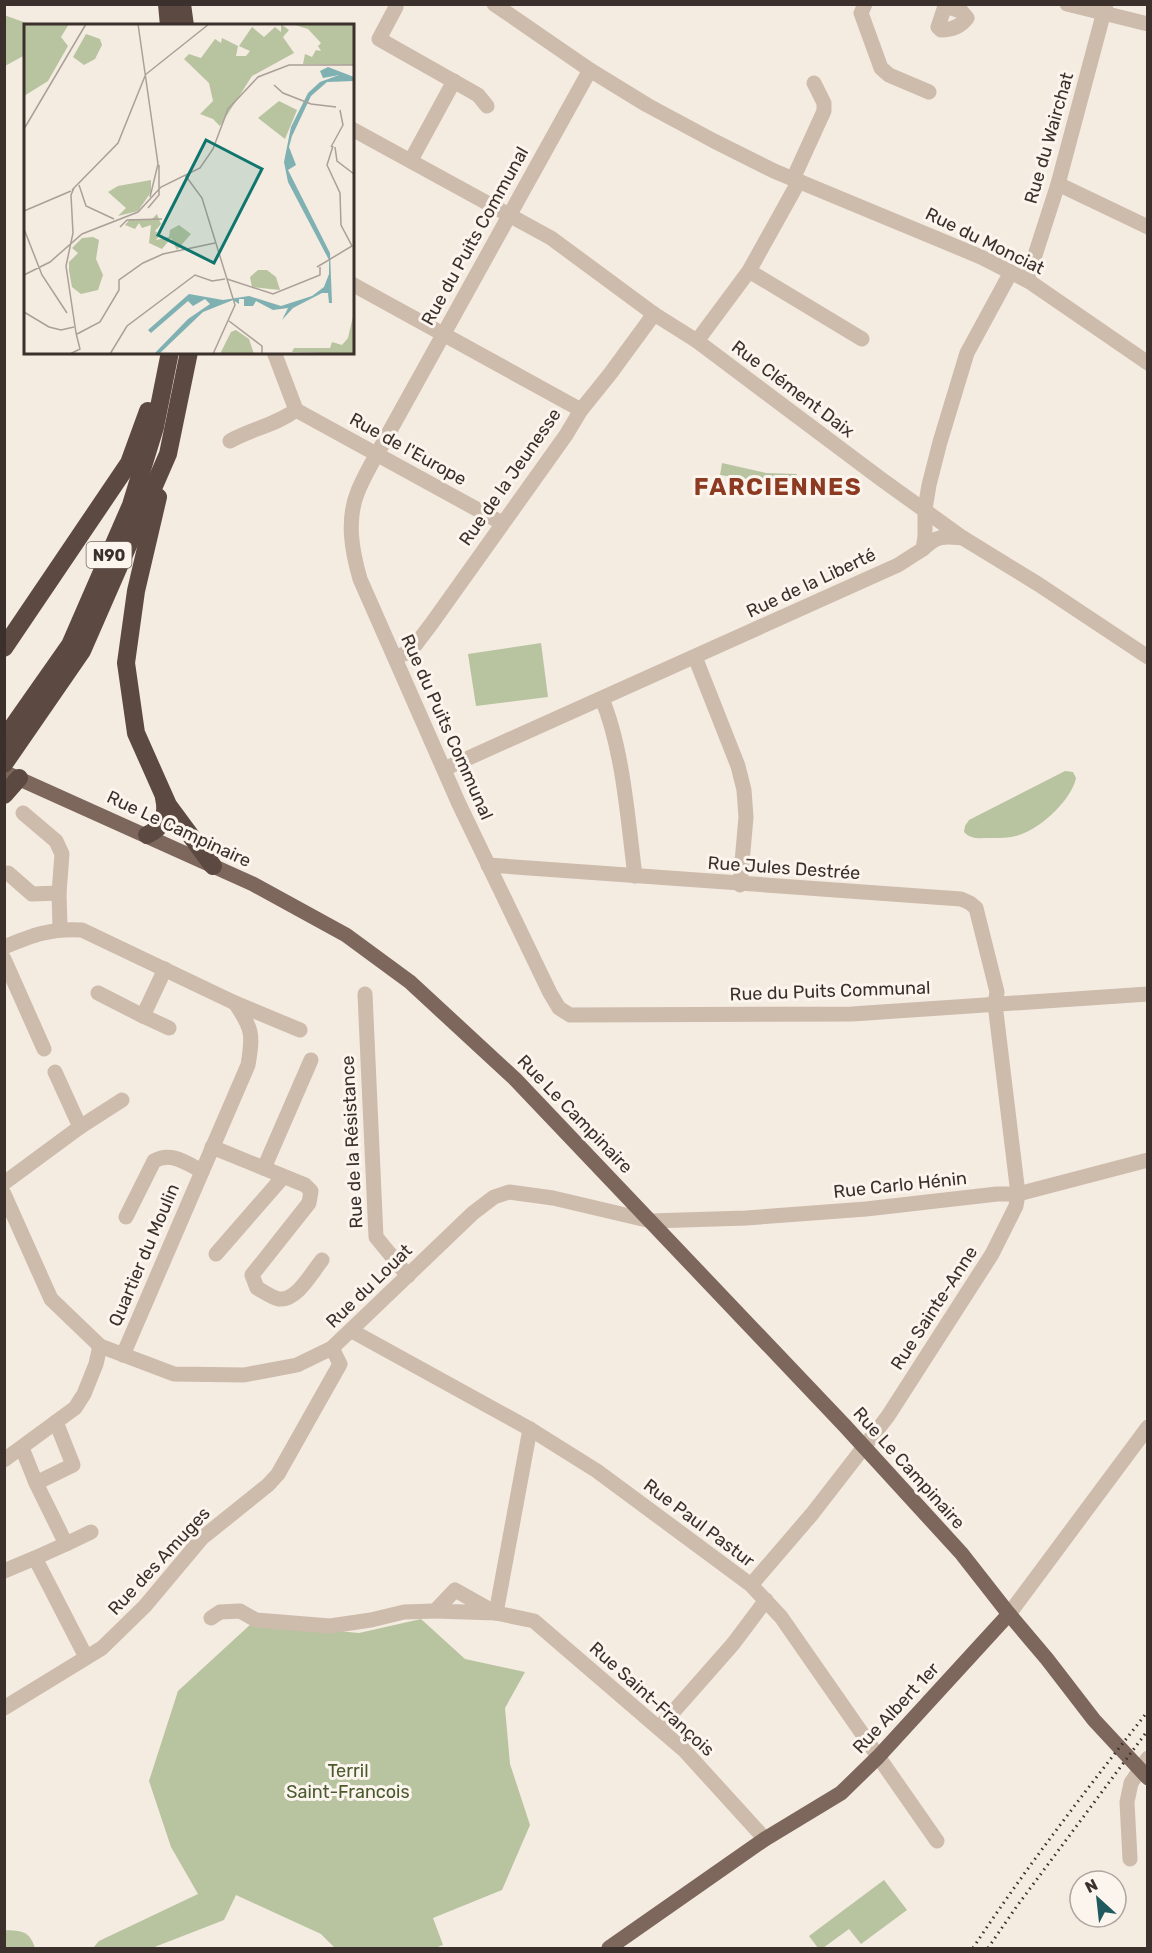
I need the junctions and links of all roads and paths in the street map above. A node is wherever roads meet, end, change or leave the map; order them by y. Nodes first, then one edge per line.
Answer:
1 (167, 4) edge
2 (182, 4) edge
3 (494, 4) edge
4 (865, 4) edge
5 (1067, 4) edge
6 (396, 7) dead end
7 (1104, 9) edge
8 (169, 24) edge
9 (185, 24) edge
10 (1148, 24) edge
11 (590, 70) junction
12 (454, 81) junction
13 (814, 83) dead end
14 (929, 92) dead end
15 (487, 106) dead end
16 (354, 130) edge
17 (411, 160) junction
18 (796, 180) junction
19 (1058, 184) junction
20 (509, 215) junction
21 (1148, 227) edge
22 (749, 272) junction
23 (1011, 272) junction
24 (1027, 280) junction
25 (354, 285) edge
26 (654, 314) junction
27 (442, 334) junction
28 (862, 339) dead end
29 (696, 341) junction
30 (168, 354) edge
31 (169, 354) edge
32 (189, 354) edge
33 (275, 354) edge
34 (1148, 363) edge
35 (296, 410) junction
36 (581, 410) junction
37 (230, 441) dead end
38 (168, 454) junction
39 (377, 454) junction
40 (925, 509) junction
41 (502, 523) junction
42 (963, 538) junction
43 (923, 549) junction
44 (4, 648) edge
45 (395, 657) junction
46 (695, 657) junction
47 (1148, 657) edge
48 (602, 699) junction
49 (4, 739) edge
50 (444, 770) junction
51 (10, 772) edge
52 (4, 795) edge
53 (163, 795) junction
54 (23, 813) dead end
55 (147, 835) junction
56 (488, 865) junction
57 (213, 866) junction
58 (8, 873) dead end
59 (636, 876) junction
60 (740, 885) junction
61 (59, 893) junction
62 (60, 928) junction
63 (4, 946) edge
64 (4, 959) edge
65 (165, 969) junction
66 (98, 993) dead end
67 (365, 994) dead end
68 (1148, 994) edge
69 (235, 1003) junction
70 (995, 1004) junction
71 (143, 1016) junction
72 (169, 1028) dead end
73 (300, 1030) dead end
74 (44, 1049) dead end
75 (311, 1060) dead end
76 (54, 1072) dead end
77 (122, 1100) dead end
78 (80, 1127) junction
79 (212, 1147) junction
80 (1148, 1160) edge
81 (264, 1168) junction
82 (202, 1171) junction
83 (283, 1177) junction
84 (4, 1183) edge
85 (4, 1194) edge
86 (1018, 1194) junction
87 (126, 1217) dead end
88 (651, 1221) junction
89 (216, 1254) dead end
90 (322, 1260) dead end
91 (408, 1276) junction
92 (352, 1331) junction
93 (100, 1346) junction
94 (332, 1348) junction
95 (123, 1355) junction
96 (56, 1422) junction
97 (1148, 1427) edge
98 (530, 1429) junction
99 (22, 1448) junction
100 (864, 1449) junction
101 (4, 1460) edge
102 (36, 1483) junction
103 (90, 1532) dead end
104 (66, 1544) junction
105 (35, 1558) junction
106 (4, 1571) edge
107 (751, 1585) junction
108 (766, 1600) junction
109 (435, 1611) junction
110 (496, 1613) junction
111 (1008, 1614) junction
112 (211, 1618) dead end
113 (86, 1657) junction
114 (4, 1708) edge
115 (658, 1728) junction
116 (878, 1757) junction
117 (1148, 1758) edge
118 (1148, 1778) edge
119 (765, 1839) junction
120 (937, 1841) dead end
121 (1130, 1859) dead end
122 (609, 1948) edge

1 - 8 highway
2 - 9 highway
3 - 11 street, Rue du Monciat
4 - 14 street
5 - 7 street
6 - 12 street
7 - 10 street
7 - 19 street, Rue du Wairchat
11 - 18 street, Rue du Monciat
11 - 20 street, Rue du Puits Communal
12 - 15 street
12 - 17 street
13 - 18 street
16 - 17 street, Rue Clément Daix
17 - 20 street, Rue Clément Daix
18 - 22 street
18 - 23 street, Rue du Monciat
19 - 21 street
19 - 24 street, Rue du Wairchat
20 - 26 street, Rue Clément Daix
20 - 27 street, Rue du Puits Communal
22 - 28 street
22 - 29 street
23 - 24 street, Rue du Monciat
23 - 40 street
24 - 34 street, Rue du Monciat
25 - 27 street
26 - 29 street, Rue Clément Daix
26 - 36 street, Rue de la Jeunesse
27 - 36 street
27 - 39 street, Rue du Puits Communal
29 - 40 street, Rue Clément Daix
30 - 44 highway
31 - 49 highway, N90
32 - 38 highway, N90
33 - 35 street
35 - 37 street
35 - 39 street, Rue de l'Europe
36 - 41 street, Rue de la Jeunesse
38 - 51 highway, N90
38 - 53 highway
39 - 41 street, Rue de l'Europe
39 - 45 street, Rue du Puits Communal
40 - 42 street, Rue Clément Daix
40 - 43 street
41 - 45 street, Rue de la Jeunesse
42 - 43 street, Rue de la Liberté
42 - 47 street, Rue Clément Daix
43 - 46 street, Rue de la Liberté
45 - 50 street, Rue du Puits Communal
46 - 48 street, Rue de la Liberté
46 - 60 street
48 - 50 street, Rue de la Liberté
48 - 59 street
50 - 56 street, Rue du Puits Communal
51 - 52 highway
51 - 55 main road, Rue Le Campinaire
53 - 55 highway
53 - 57 highway
54 - 61 street
55 - 57 main road, Rue Le Campinaire
56 - 59 street, Rue Jules Destrée
56 - 70 street, Rue du Puits Communal
57 - 88 main road, Rue Le Campinaire
58 - 61 street
59 - 60 street, Rue Jules Destrée
60 - 70 street, Rue Jules Destrée
61 - 62 street
62 - 63 street
62 - 65 street
64 - 74 street
65 - 69 street
65 - 71 street
66 - 71 street
67 - 91 street, Rue de la Résistance
68 - 70 street, Rue du Puits Communal
69 - 73 street
69 - 79 street, Quartier du Moulin
70 - 86 street, Rue Sainte-Anne
71 - 72 street
75 - 81 street
76 - 78 street
77 - 78 street
78 - 84 street
79 - 81 street
79 - 82 street, Quartier du Moulin
80 - 86 street, Rue Carlo Hénin
81 - 83 street
82 - 87 street, Quartier du Moulin
82 - 95 street, Quartier du Moulin
83 - 89 street
83 - 90 street
85 - 93 street, Rue du Louat
86 - 88 street, Rue Carlo Hénin
86 - 100 street, Rue Sainte-Anne
88 - 91 street, Rue du Louat
88 - 100 main road, Rue Le Campinaire
91 - 92 street, Rue du Louat
92 - 94 street, Rue du Louat
92 - 98 street, Rue Paul Pastur
93 - 95 street, Rue du Louat
93 - 96 street
94 - 95 street, Rue du Louat
94 - 113 street, Rue des Amuges
96 - 99 street
96 - 102 street
97 - 111 street, Rue Albert 1er
98 - 107 street, Rue Paul Pastur
98 - 110 street
99 - 101 street
99 - 102 street
100 - 107 street, Rue Sainte-Anne
100 - 111 main road, Rue Le Campinaire
102 - 104 street
103 - 104 street
104 - 105 street
105 - 106 street
105 - 113 street
107 - 108 street, Rue Paul Pastur
108 - 115 street
108 - 116 street, Rue Paul Pastur
109 - 110 street, Rue Saint-François
109 - 110 street, Rue Saint-François
109 - 112 street
110 - 115 street, Rue Saint-François
111 - 116 main road, Rue Albert 1er
111 - 118 main road, Rue Le Campinaire
113 - 114 street, Rue des Amuges
115 - 119 street, Rue Saint-François
116 - 119 main road, Rue Albert 1er
116 - 120 street, Rue Paul Pastur
117 - 121 street
119 - 122 main road, Rue Albert 1er

